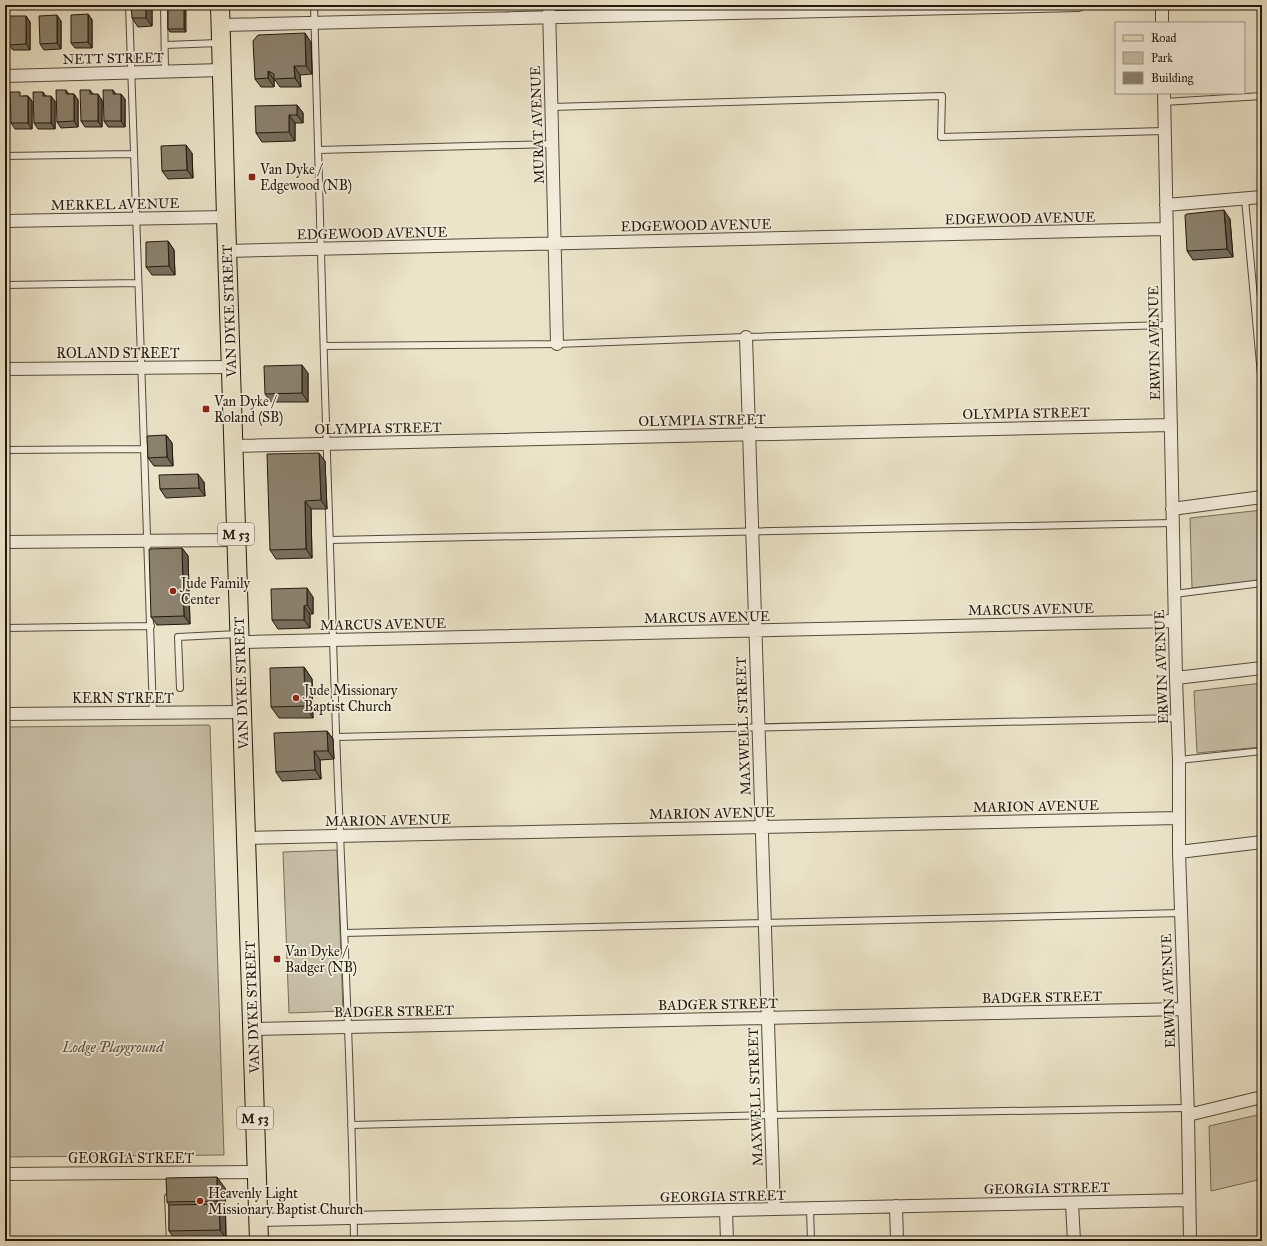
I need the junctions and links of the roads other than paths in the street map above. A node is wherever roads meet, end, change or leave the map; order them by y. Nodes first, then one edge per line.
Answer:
1 (130, 5) edge
2 (164, 5) edge
3 (220, 5) edge
4 (314, 5) edge
5 (549, 5) edge
6 (1079, 5) edge
7 (1162, 5) edge
8 (549, 17) junction
9 (1162, 22) edge
10 (315, 23) junction
11 (221, 25) junction
12 (221, 43) junction
13 (165, 45) junction
14 (222, 70) junction
15 (165, 72) junction
16 (132, 73) junction
17 (5, 76) edge
18 (1262, 96) edge
19 (1164, 98) edge
20 (551, 107) junction
21 (1164, 131) junction
22 (552, 144) junction
23 (318, 150) junction
24 (134, 154) junction
25 (5, 156) edge
26 (1262, 197) edge
27 (1246, 199) junction
28 (1166, 205) junction
29 (226, 217) junction
30 (136, 219) junction
31 (5, 221) edge
32 (1166, 229) junction
33 (555, 243) junction
34 (321, 249) junction
35 (227, 251) junction
36 (138, 283) junction
37 (5, 285) edge
38 (1168, 325) junction
39 (746, 337) junction
40 (557, 344) junction
41 (324, 346) junction
42 (231, 367) junction
43 (142, 368) junction
44 (5, 369) edge
45 (1262, 386) edge
46 (1171, 425) junction
47 (749, 434) junction
48 (326, 444) junction
49 (233, 446) junction
50 (145, 449) junction
51 (5, 450) edge
52 (1262, 497) edge
53 (1172, 509) junction
54 (1172, 523) junction
55 (752, 531) junction
56 (236, 540) junction
57 (330, 540) junction
58 (148, 541) junction
59 (5, 542) edge
60 (1262, 583) edge
61 (1174, 594) junction
62 (1174, 621) junction
63 (151, 626) junction
64 (5, 628) edge
65 (756, 631) junction
66 (240, 638) junction
67 (333, 640) junction
68 (1262, 668) edge
69 (1176, 678) junction
70 (180, 688) dead end
71 (242, 712) junction
72 (153, 713) junction
73 (5, 714) edge
74 (1177, 718) junction
75 (759, 727) junction
76 (336, 737) junction
77 (1262, 751) edge
78 (1178, 760) junction
79 (1178, 818) junction
80 (762, 827) junction
81 (340, 836) junction
82 (246, 838) junction
83 (1262, 842) edge
84 (1179, 852) junction
85 (1181, 913) junction
86 (765, 923) junction
87 (344, 933) junction
88 (1184, 1009) junction
89 (768, 1018) junction
90 (348, 1027) junction
91 (252, 1029) junction
92 (1262, 1097) edge
93 (1188, 1112) junction
94 (771, 1115) junction
95 (351, 1125) junction
96 (257, 1172) junction
97 (5, 1174) edge
98 (168, 1188) edge
99 (1189, 1200) junction
100 (1072, 1203) junction
101 (896, 1206) junction
102 (774, 1209) junction
103 (810, 1209) junction
104 (726, 1211) junction
105 (354, 1218) junction
106 (258, 1220) junction
107 (170, 1241) edge
108 (259, 1241) edge
109 (354, 1241) edge
110 (727, 1241) edge
111 (811, 1241) edge
112 (897, 1241) edge
113 (1074, 1241) edge
114 (1190, 1241) edge

1 - 16 lane
2 - 13 lane
3 - 11 main road, VAN DYKE STREET / M 53
4 - 10 lane
5 - 8 street, MURAT AVENUE
6 - 8 street
7 - 9 street
8 - 10 street
8 - 20 street, MURAT AVENUE
10 - 11 street
10 - 23 lane
11 - 12 main road, VAN DYKE STREET / M 53
12 - 13 lane
12 - 14 main road, VAN DYKE STREET / M 53
13 - 15 lane
14 - 15 street, NETT STREET
14 - 29 main road, VAN DYKE STREET / M 53
15 - 16 street, NETT STREET
16 - 17 street, NETT STREET
16 - 24 lane
18 - 19 lane
19 - 21 street, ERWIN AVENUE
20 - 21 lane
20 - 22 street, MURAT AVENUE
21 - 28 street, ERWIN AVENUE
22 - 23 lane
22 - 33 street, MURAT AVENUE
23 - 34 lane
24 - 25 lane
24 - 30 lane
26 - 27 street
27 - 28 street
27 - 45 lane
28 - 32 street, ERWIN AVENUE
29 - 30 street, MERKEL AVENUE
29 - 35 main road, VAN DYKE STREET / M 53
30 - 31 street, MERKEL AVENUE
30 - 36 lane
32 - 33 street, EDGEWOOD AVENUE
32 - 38 street, ERWIN AVENUE
33 - 34 street, EDGEWOOD AVENUE
33 - 40 street, MURAT AVENUE
34 - 35 street, EDGEWOOD AVENUE
34 - 41 lane
35 - 42 main road, VAN DYKE STREET / M 53
36 - 37 lane
36 - 43 lane
38 - 39 lane
38 - 46 street, ERWIN AVENUE
39 - 40 lane
39 - 47 street, MAXWELL STREET
40 - 41 lane
41 - 48 lane
42 - 43 street, ROLAND STREET
42 - 49 main road, VAN DYKE STREET / M 53
43 - 44 street, ROLAND STREET
43 - 50 lane
46 - 47 street, OLYMPIA STREET
46 - 53 street, ERWIN AVENUE
47 - 48 street, OLYMPIA STREET
47 - 55 street, MAXWELL STREET
48 - 49 street, OLYMPIA STREET
48 - 57 lane
49 - 56 main road, VAN DYKE STREET / M 53
50 - 51 lane
50 - 58 lane
52 - 53 street
53 - 54 street, ERWIN AVENUE
54 - 55 lane
54 - 61 street, ERWIN AVENUE
55 - 57 lane
55 - 65 street, MAXWELL STREET
56 - 58 street
56 - 66 main road, VAN DYKE STREET / M 53
57 - 67 lane
58 - 59 street
58 - 63 lane
60 - 61 lane
61 - 62 street, ERWIN AVENUE
62 - 65 street, MARCUS AVENUE
62 - 69 street, ERWIN AVENUE
63 - 64 lane
63 - 72 lane
65 - 67 street, MARCUS AVENUE
65 - 75 street, MAXWELL STREET
66 - 67 street, MARCUS AVENUE
66 - 70 lane
66 - 71 main road, VAN DYKE STREET / M 53
67 - 76 lane
68 - 69 street
69 - 74 street, ERWIN AVENUE
71 - 72 street, KERN STREET
71 - 82 main road, VAN DYKE STREET / M 53
72 - 73 street, KERN STREET
74 - 75 lane
74 - 78 street, ERWIN AVENUE
75 - 76 lane
75 - 80 street, MAXWELL STREET
76 - 81 lane
77 - 78 lane
78 - 79 street, ERWIN AVENUE
79 - 80 street, MARION AVENUE
79 - 84 street, ERWIN AVENUE
80 - 81 street, MARION AVENUE
80 - 86 street, MAXWELL STREET
81 - 82 street, MARION AVENUE
81 - 87 lane
82 - 91 main road, VAN DYKE STREET / M 53
83 - 84 street
84 - 85 street, ERWIN AVENUE
85 - 86 lane
85 - 88 street, ERWIN AVENUE
86 - 87 lane
86 - 89 street, MAXWELL STREET
87 - 90 lane
88 - 89 street, BADGER STREET
88 - 93 street, ERWIN AVENUE
89 - 90 street, BADGER STREET
89 - 94 street, MAXWELL STREET
90 - 91 street, BADGER STREET
90 - 95 lane
91 - 96 main road, VAN DYKE STREET / M 53
92 - 93 street
93 - 94 lane
93 - 99 street, ERWIN AVENUE
94 - 95 lane
94 - 102 street, MAXWELL STREET
95 - 105 lane
96 - 97 street, GEORGIA STREET
96 - 106 main road, VAN DYKE STREET / M 53
98 - 107 lane
99 - 100 street, GEORGIA STREET
99 - 114 street, ERWIN AVENUE
100 - 101 street, GEORGIA STREET
100 - 113 street
101 - 103 street, GEORGIA STREET
101 - 112 street
102 - 103 street, GEORGIA STREET
102 - 104 street, GEORGIA STREET
103 - 111 lane
104 - 105 street, GEORGIA STREET
104 - 110 street
105 - 106 street, GEORGIA STREET
105 - 109 lane
106 - 108 main road, VAN DYKE STREET / M 53

